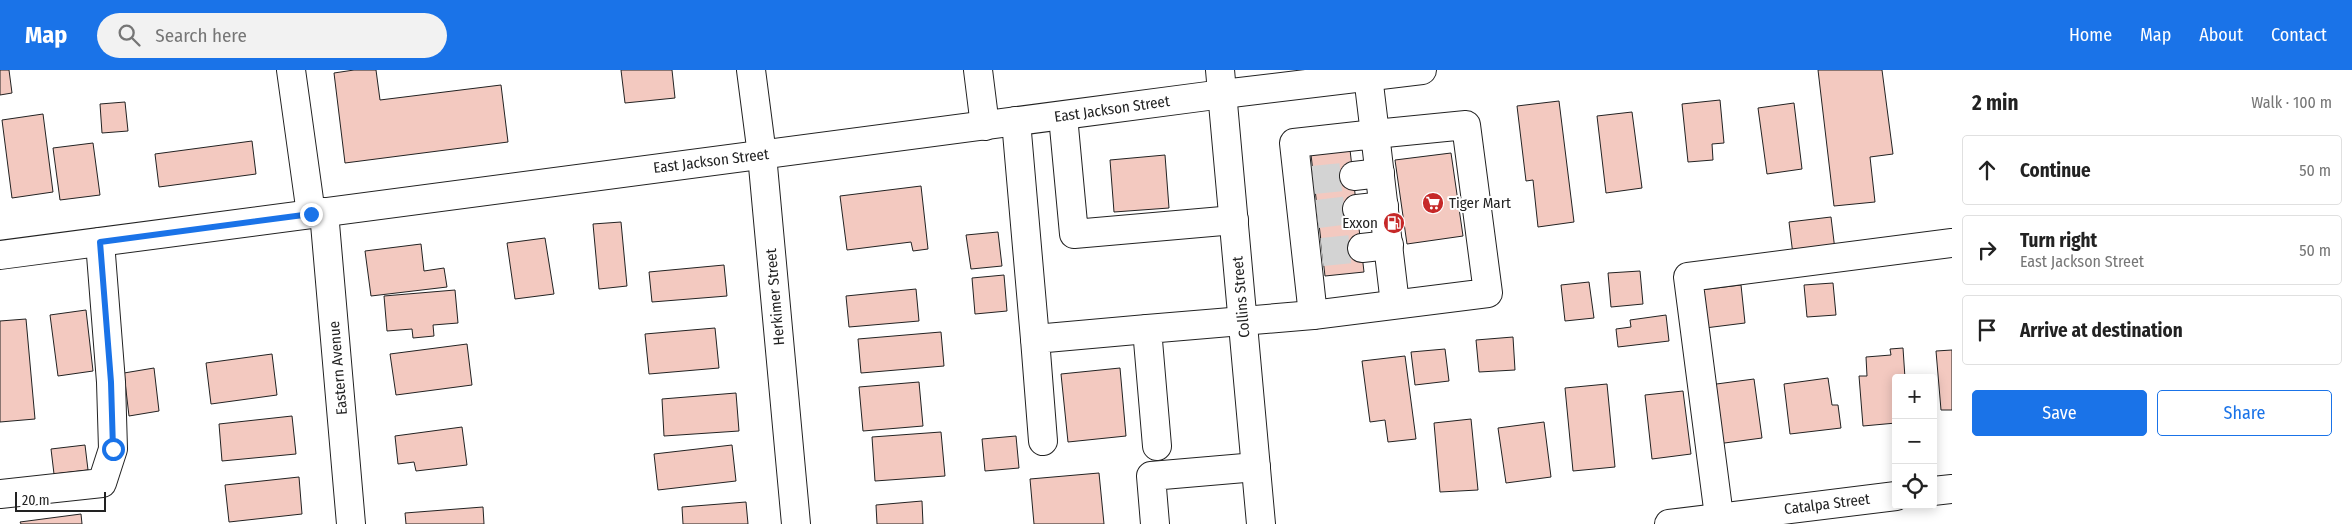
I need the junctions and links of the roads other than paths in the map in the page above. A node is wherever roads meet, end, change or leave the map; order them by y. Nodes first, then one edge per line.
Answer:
1 (292, 70) edge
2 (750, 70) edge
3 (978, 70) edge
4 (1422, 70) edge
5 (1338, 75) edge
6 (1368, 76) junction
7 (1221, 82) edge
8 (1062, 116) junction
9 (1016, 121) junction
10 (985, 126) junction
11 (1375, 134) junction
12 (762, 155) junction
13 (318, 213) junction
14 (1234, 220) junction
15 (100, 242) junction
16 (1952, 242) edge
17 (1388, 245) junction
18 (1362, 248) tunnel mouth
19 (0, 255) edge
20 (1395, 304) junction
21 (1312, 315) junction
22 (1243, 321) junction
23 (1147, 329) junction
24 (1035, 339) junction
25 (1043, 441) dead end
26 (1157, 446) dead end
27 (1256, 467) junction
28 (1952, 489) edge
29 (1937, 491) edge
30 (0, 494) edge
31 (1892, 497) edge
32 (1719, 521) edge
33 (351, 524) edge
34 (796, 524) edge
35 (1155, 524) edge
36 (1261, 524) edge
37 (1669, 524) edge

1 - 13 street, Eastern Avenue
2 - 12 street, Herkimer Street
3 - 10 street
4 - 6 street, East Jackson Street
5 - 6 street, East Jackson Street
5 - 7 street, East Jackson Street
6 - 11 street
7 - 8 street, East Jackson Street
7 - 14 street, Collins Street
8 - 9 street, East Jackson Street
8 - 14 street
9 - 10 street, East Jackson Street
9 - 24 street
10 - 12 street, East Jackson Street
11 - 17 street
11 - 20 street
11 - 21 street
12 - 13 street, East Jackson Street
12 - 34 street, Herkimer Street
13 - 15 street, East Jackson Street
13 - 33 street, Eastern Avenue
14 - 22 street, Collins Street
15 - 19 street, East Jackson Street
15 - 30 street
16 - 32 street
17 - 18 street
17 - 20 street
20 - 21 street
21 - 22 street
22 - 23 street
22 - 27 street, Collins Street
23 - 24 street
23 - 26 street
24 - 25 street
27 - 35 street
27 - 36 street, Collins Street
28 - 29 street
31 - 32 street, Catalpa Street
32 - 37 street, Catalpa Street

